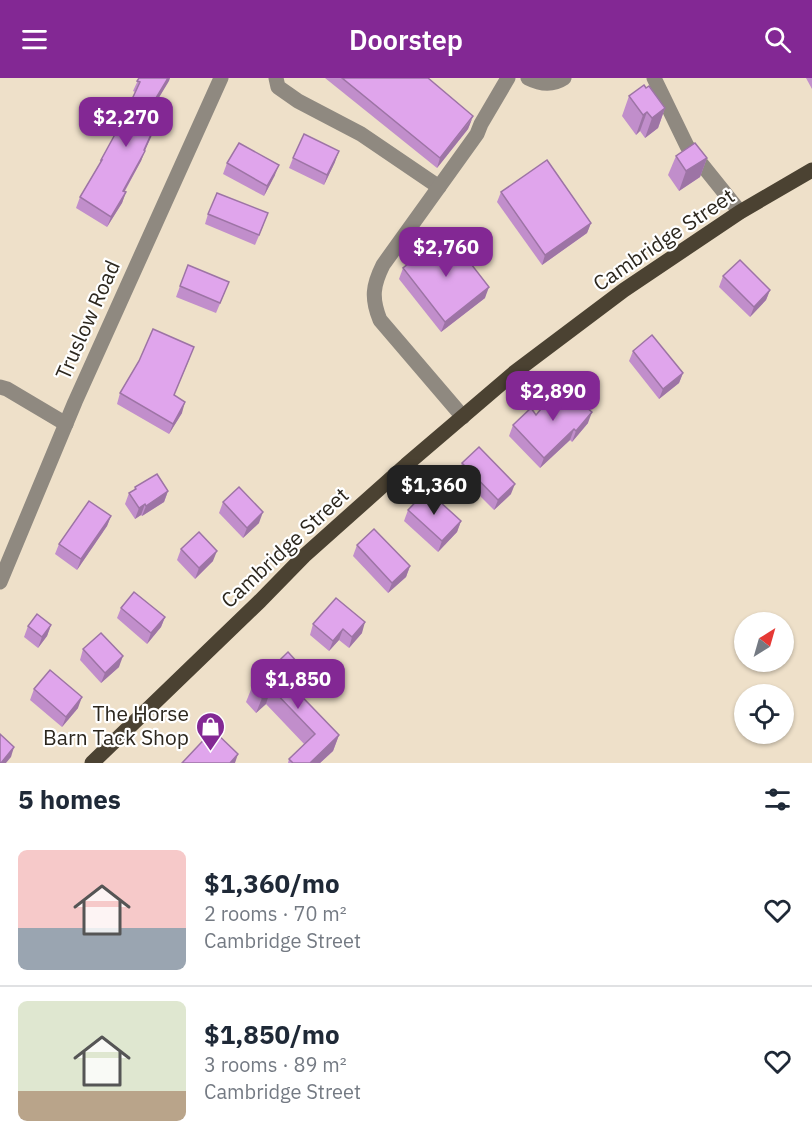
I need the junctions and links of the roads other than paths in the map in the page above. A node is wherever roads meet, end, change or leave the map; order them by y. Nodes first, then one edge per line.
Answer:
1 (221, 78) edge
2 (276, 78) edge
3 (508, 78) edge
4 (531, 78) edge
5 (564, 78) edge
6 (654, 78) edge
7 (812, 170) edge
8 (439, 187) junction
9 (740, 212) junction
10 (0, 387) edge
11 (463, 417) junction
12 (66, 424) junction
13 (0, 582) edge
14 (92, 763) edge

1 - 12 street, Truslow Road
2 - 8 street
3 - 8 street
4 - 5 street
6 - 9 street
7 - 9 main road, Cambridge Street
8 - 11 street
9 - 11 main road, Cambridge Street
10 - 12 street
11 - 14 main road, Cambridge Street
12 - 13 street, Truslow Road

